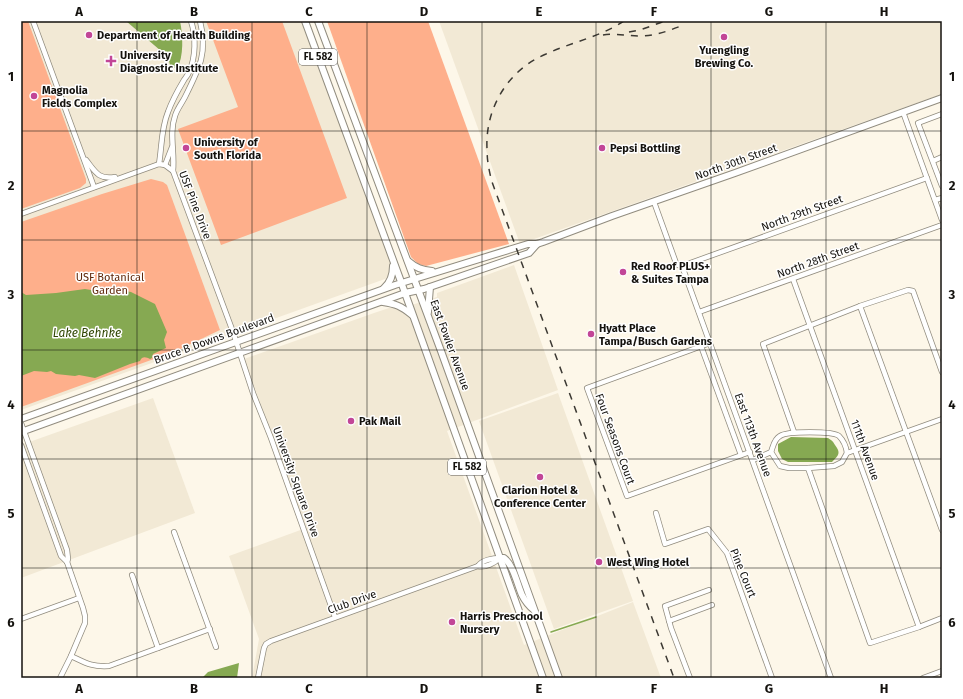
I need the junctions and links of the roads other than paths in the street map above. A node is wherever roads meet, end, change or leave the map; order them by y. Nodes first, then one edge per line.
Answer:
1 (34, 21) edge
2 (191, 21) edge
3 (200, 21) edge
4 (305, 21) edge
5 (318, 21) edge
6 (942, 98) edge
7 (903, 112) junction
8 (942, 114) edge
9 (163, 129) junction
10 (172, 130) junction
11 (173, 143) junction
12 (82, 156) junction
13 (942, 157) edge
14 (933, 161) junction
15 (159, 164) junction
16 (165, 165) junction
17 (173, 171) junction
18 (129, 174) junction
19 (927, 178) junction
20 (942, 186) edge
21 (94, 187) junction
22 (942, 198) edge
23 (935, 200) junction
24 (654, 202) junction
25 (21, 214) edge
26 (942, 220) edge
27 (942, 225) edge
28 (537, 244) junction
29 (408, 261) junction
30 (394, 262) junction
31 (682, 266) junction
32 (436, 272) junction
33 (414, 279) junction
34 (793, 279) junction
35 (401, 283) junction
36 (430, 287) junction
37 (382, 290) junction
38 (419, 290) junction
39 (405, 293) junction
40 (381, 302) junction
41 (860, 306) junction
42 (699, 312) junction
43 (427, 313) junction
44 (413, 316) junction
45 (810, 326) junction
46 (236, 341) junction
47 (710, 343) junction
48 (701, 346) junction
49 (239, 353) junction
50 (942, 372) edge
51 (21, 419) edge
52 (942, 419) edge
53 (21, 423) edge
54 (22, 431) edge
55 (794, 432) junction
56 (907, 432) junction
57 (21, 445) edge
58 (855, 450) junction
59 (750, 452) junction
60 (771, 452) junction
61 (847, 453) junction
62 (741, 455) junction
63 (753, 460) junction
64 (808, 468) junction
65 (656, 513) dead end
66 (942, 530) edge
67 (174, 532) dead end
68 (500, 558) junction
69 (67, 562) junction
70 (132, 575) dead end
71 (709, 590) dead end
72 (79, 598) junction
73 (712, 605) dead end
74 (535, 611) junction
75 (335, 617) junction
76 (21, 619) edge
77 (941, 619) edge
78 (669, 620) junction
79 (942, 625) edge
80 (919, 627) junction
81 (210, 629) junction
82 (216, 647) dead end
83 (158, 648) junction
84 (71, 656) junction
85 (942, 671) edge
86 (931, 677) edge
87 (60, 678) edge
88 (258, 678) edge
89 (543, 678) edge
90 (559, 678) edge
91 (690, 678) edge
92 (772, 678) edge
93 (831, 678) edge
94 (923, 678) edge

1 - 12 street
2 - 9 street
3 - 10 street
4 - 30 main road, FL 582
5 - 29 main road, East Fowler Avenue / FL 582
6 - 7 main road, North 30th Street
7 - 19 street
7 - 24 main road, North 30th Street
8 - 14 street
9 - 10 street
9 - 15 street
10 - 11 street
11 - 16 street
11 - 17 street
12 - 18 street
12 - 21 street
13 - 14 street
14 - 20 street
15 - 16 street, USF Pine Drive
15 - 18 street, USF Pine Drive
16 - 17 street, USF Pine Drive
17 - 46 street, USF Pine Drive
18 - 21 street, USF Pine Drive
19 - 23 street
19 - 31 street, North 29th Street
21 - 25 street, USF Pine Drive
22 - 23 street
23 - 26 street
24 - 28 main road, North 30th Street
24 - 31 street, East 113th Avenue
27 - 34 street, North 28th Street
28 - 32 main road, North 30th Street
28 - 36 main road, North 30th Street
29 - 32 main road
29 - 33 main road, East Fowler Avenue / FL 582
30 - 35 main road, FL 582
30 - 37 main road
31 - 42 street, East 113th Avenue
32 - 33 main road, North 30th Street
33 - 35 main road, Bruce B Downs Boulevard
33 - 38 main road, East Fowler Avenue / FL 582
34 - 42 street, North 28th Street
34 - 45 street, 111th Avenue
35 - 37 main road, Bruce B Downs Boulevard
35 - 39 main road, FL 582
36 - 38 main road, North 30th Street
36 - 43 main road
37 - 46 main road, Bruce B Downs Boulevard
38 - 39 main road, North 30th Street
38 - 43 main road, East Fowler Avenue / FL 582
39 - 40 main road, Bruce B Downs Boulevard
39 - 44 main road, FL 582
40 - 44 main road
40 - 49 main road, Bruce B Downs Boulevard
41 - 45 street
41 - 50 street
41 - 56 street
42 - 47 street, East 113th Avenue
43 - 74 main road, East Fowler Avenue / FL 582
44 - 68 main road, FL 582
45 - 55 street
45 - 58 street, 111th Avenue
46 - 49 street, USF Pine Drive
46 - 51 main road, Bruce B Downs Boulevard
47 - 48 street, Four Seasons Court
47 - 59 street, East 113th Avenue
48 - 62 street
48 - 62 street, Four Seasons Court
49 - 54 main road, Bruce B Downs Boulevard
49 - 75 street, University Square Drive
52 - 56 street
53 - 54 street
54 - 69 street
55 - 60 street
55 - 61 street
56 - 58 street
56 - 66 street
57 - 69 street
58 - 61 street
58 - 80 street, 111th Avenue
59 - 62 street, Four Seasons Court
59 - 63 street, East 113th Avenue
60 - 63 street
60 - 64 street
61 - 64 street
63 - 93 street, East 113th Avenue
64 - 80 street
65 - 92 street, Pine Court
67 - 81 street
68 - 74 main road
68 - 75 street, Club Drive
68 - 89 main road, FL 582
69 - 72 street
70 - 83 street
71 - 78 street
72 - 76 street
72 - 84 street
73 - 78 street
74 - 90 main road, East Fowler Avenue / FL 582
75 - 88 street, Club Drive
77 - 79 street
77 - 80 street
78 - 91 street
81 - 82 street
81 - 83 street
83 - 84 street
84 - 87 street
85 - 86 street
86 - 94 street

